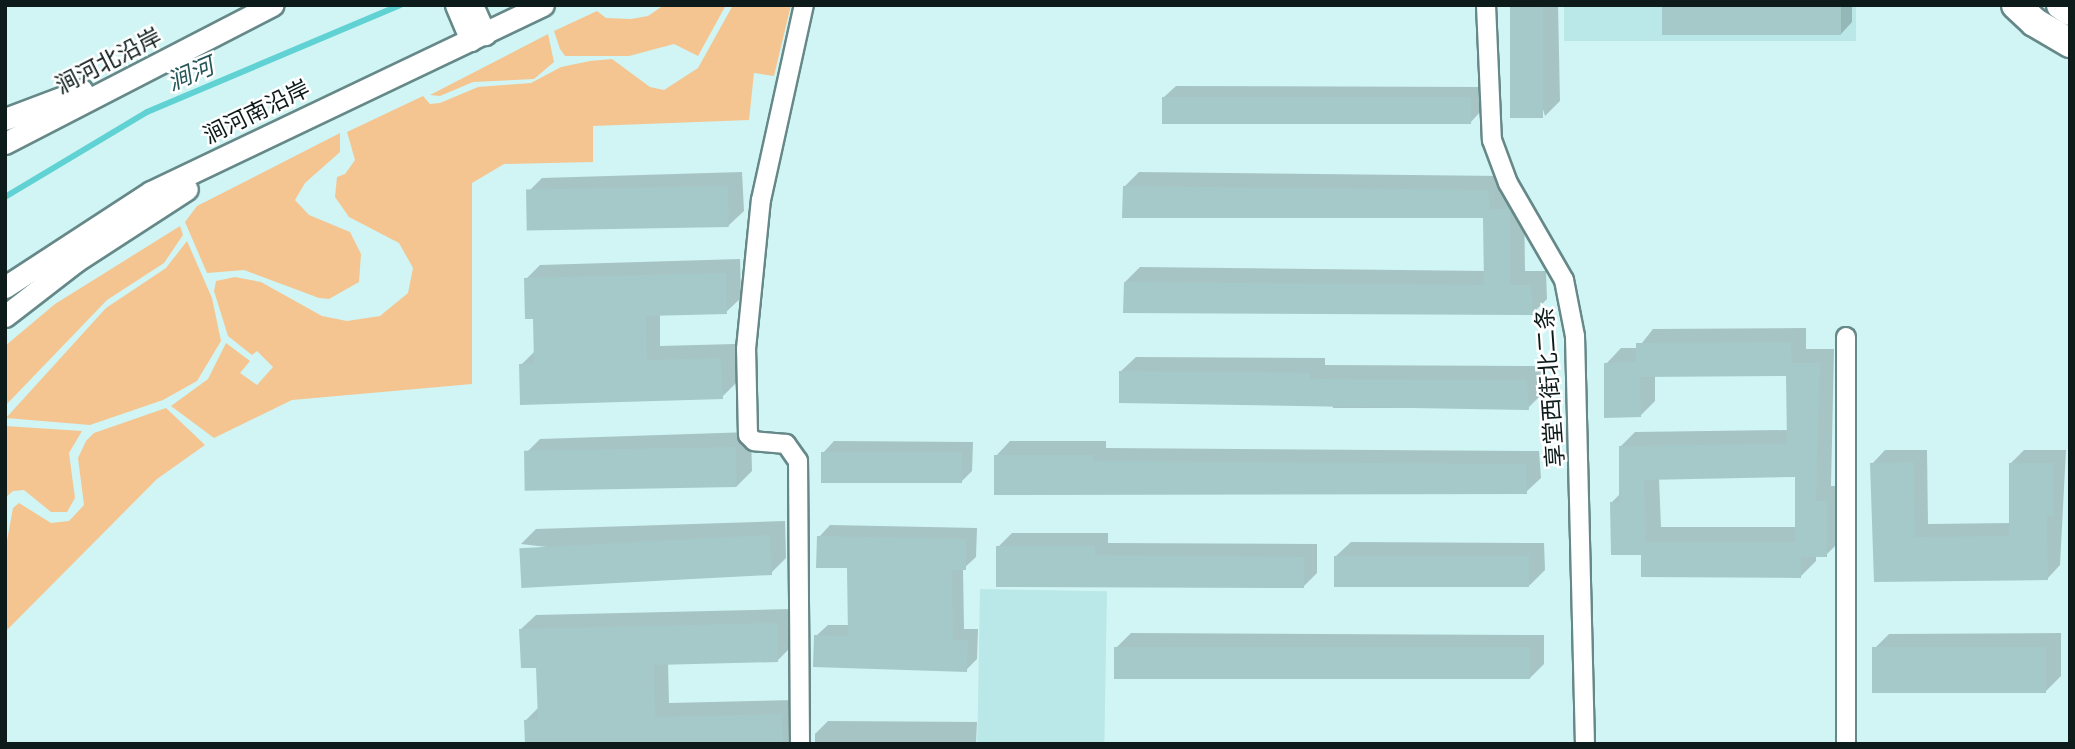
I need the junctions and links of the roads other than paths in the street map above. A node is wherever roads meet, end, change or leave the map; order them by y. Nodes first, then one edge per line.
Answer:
1 (272, 5) edge
2 (543, 5) edge
3 (804, 5) edge
4 (1486, 5) edge
5 (2016, 5) edge
6 (2061, 5) edge
7 (467, 11) edge
8 (2070, 11) edge
9 (478, 37) junction
10 (2070, 43) edge
11 (138, 75) junction
12 (5, 119) edge
13 (252, 141) junction
14 (5, 143) edge
15 (5, 287) edge
16 (5, 316) edge
17 (1846, 337) dead end
18 (800, 744) edge
19 (1586, 744) edge
20 (1846, 744) edge

1 - 11 street, 涧河北沿岸
2 - 9 street, 涧河南沿岸
3 - 18 street
4 - 19 street, 享堂西街北二条
5 - 10 highway
6 - 8 highway
7 - 9 street
9 - 13 street, 涧河南沿岸
11 - 12 street
11 - 14 street, 涧河北沿岸
13 - 15 street, 涧河南沿岸
13 - 16 street
17 - 20 street

